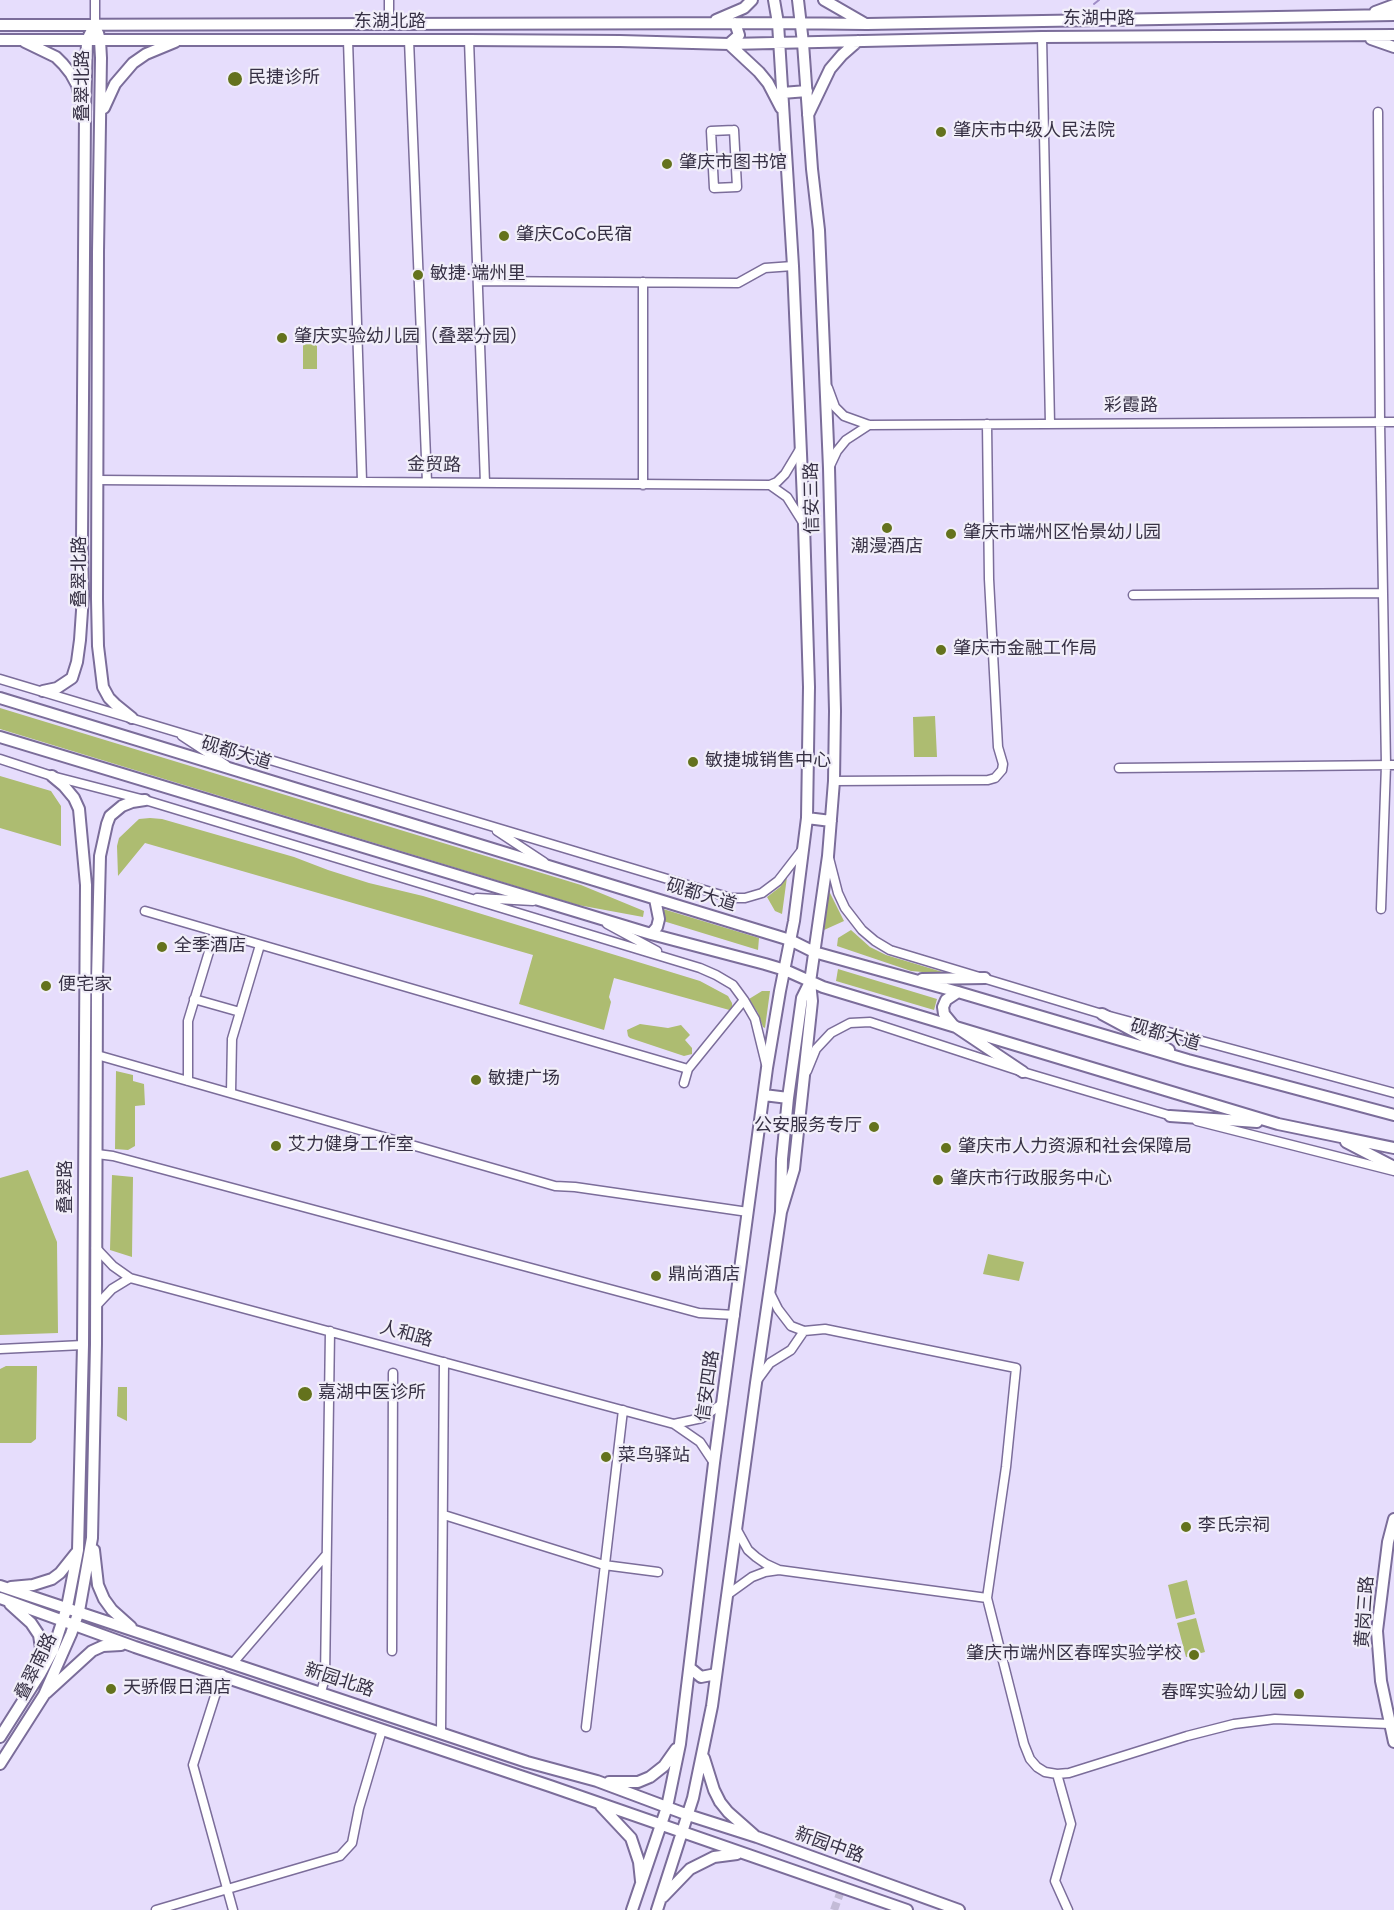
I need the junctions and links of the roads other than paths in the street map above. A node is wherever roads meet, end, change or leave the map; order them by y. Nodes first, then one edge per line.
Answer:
1 (95, 0) edge
2 (389, 0) edge
3 (752, 0) edge
4 (774, 0) edge
5 (798, 0) edge
6 (824, 0) edge
7 (1394, 5) edge
8 (1365, 15) junction
9 (1394, 15) edge
10 (1338, 16) junction
11 (389, 23) junction
12 (707, 23) junction
13 (735, 23) junction
14 (778, 23) junction
15 (801, 23) junction
16 (51, 24) junction
17 (95, 24) junction
18 (839, 24) junction
19 (867, 24) junction
20 (0, 25) edge
21 (1339, 35) junction
22 (1394, 35) edge
23 (1359, 36) junction
24 (1042, 37) junction
25 (181, 39) junction
26 (0, 40) edge
27 (20, 40) junction
28 (51, 40) junction
29 (87, 40) junction
30 (100, 40) junction
31 (348, 40) junction
32 (409, 40) junction
33 (469, 40) junction
34 (841, 41) junction
35 (858, 41) junction
36 (803, 43) junction
37 (729, 44) junction
38 (779, 44) junction
39 (1394, 47) edge
40 (807, 91) junction
41 (782, 93) junction
42 (783, 112) junction
43 (1378, 112) dead end
44 (85, 113) junction
45 (101, 114) junction
46 (808, 116) junction
47 (711, 131) joint
48 (793, 266) junction
49 (478, 281) junction
50 (643, 282) junction
51 (825, 379) junction
52 (1394, 422) edge
53 (1380, 423) junction
54 (987, 424) junction
55 (1050, 424) junction
56 (869, 425) junction
57 (800, 449) junction
58 (829, 468) junction
59 (98, 480) junction
60 (362, 481) junction
61 (427, 482) junction
62 (484, 483) junction
63 (643, 484) junction
64 (770, 485) junction
65 (804, 524) junction
66 (1383, 593) junction
67 (1133, 595) dead end
68 (80, 640) junction
69 (98, 646) junction
70 (0, 679) edge
71 (43, 691) junction
72 (0, 698) edge
73 (132, 718) junction
74 (174, 731) junction
75 (0, 737) edge
76 (0, 752) edge
77 (0, 759) edge
78 (1390, 765) edge
79 (25, 766) junction
80 (1119, 768) dead end
81 (237, 772) junction
82 (52, 776) junction
83 (834, 781) junction
84 (145, 800) junction
85 (807, 818) junction
86 (831, 821) junction
87 (489, 825) junction
88 (803, 849) junction
89 (82, 850) junction
90 (828, 855) junction
91 (100, 856) junction
92 (554, 869) junction
93 (462, 897) junction
94 (655, 899) junction
95 (543, 902) junction
96 (1381, 909) dead end
97 (145, 911) dead end
98 (592, 916) junction
99 (215, 932) junction
100 (651, 934) junction
101 (790, 940) junction
102 (260, 945) junction
103 (814, 952) junction
104 (673, 959) junction
105 (784, 970) junction
106 (985, 978) junction
107 (908, 980) junction
108 (810, 982) junction
109 (958, 992) junction
110 (194, 999) junction
111 (744, 1000) junction
112 (240, 1012) junction
113 (1102, 1014) junction
114 (953, 1025) junction
115 (97, 1055) junction
116 (1188, 1060) junction
117 (767, 1068) junction
118 (688, 1069) junction
119 (1023, 1072) junction
120 (804, 1078) junction
121 (188, 1081) junction
122 (684, 1083) dead end
123 (231, 1093) junction
124 (1394, 1093) edge
125 (764, 1095) junction
126 (788, 1098) junction
127 (1394, 1115) edge
128 (1170, 1116) junction
129 (1278, 1124) junction
130 (1332, 1135) junction
131 (1394, 1148) edge
132 (98, 1154) junction
133 (1394, 1167) edge
134 (1394, 1171) edge
135 (748, 1212) junction
136 (781, 1212) junction
137 (96, 1248) junction
138 (130, 1278) junction
139 (769, 1291) junction
140 (96, 1306) junction
141 (735, 1315) junction
142 (330, 1331) junction
143 (804, 1331) junction
144 (82, 1345) junction
145 (0, 1349) edge
146 (444, 1362) junction
147 (393, 1373) dead end
148 (756, 1383) junction
149 (723, 1403) junction
150 (623, 1410) junction
151 (674, 1424) junction
152 (714, 1463) junction
153 (79, 1508) junction
154 (92, 1509) junction
155 (444, 1515) junction
156 (1394, 1519) edge
157 (737, 1530) junction
158 (92, 1538) junction
159 (78, 1550) junction
160 (326, 1555) junction
161 (604, 1565) junction
162 (779, 1570) junction
163 (658, 1572) dead end
164 (2, 1593) edge
165 (727, 1595) junction
166 (987, 1598) junction
167 (67, 1607) junction
168 (79, 1611) junction
169 (63, 1620) junction
170 (75, 1624) junction
171 (136, 1631) junction
172 (166, 1640) junction
173 (135, 1647) junction
174 (392, 1651) dead end
175 (161, 1655) junction
176 (233, 1663) junction
177 (690, 1668) junction
178 (40, 1674) junction
179 (222, 1674) junction
180 (716, 1674) junction
181 (32, 1688) junction
182 (321, 1692) junction
183 (44, 1695) junction
184 (1389, 1724) junction
185 (586, 1727) dead end
186 (382, 1730) junction
187 (441, 1732) junction
188 (0, 1737) edge
189 (1394, 1742) edge
190 (680, 1744) junction
191 (703, 1754) junction
192 (0, 1764) edge
193 (556, 1769) junction
194 (1057, 1774) junction
195 (597, 1781) junction
196 (550, 1786) junction
197 (598, 1803) junction
198 (667, 1807) junction
199 (688, 1815) junction
200 (662, 1825) junction
201 (682, 1832) junction
202 (757, 1837) junction
203 (741, 1853) junction
204 (642, 1884) junction
205 (227, 1890) junction
206 (659, 1905) edge
207 (156, 1910) edge
208 (232, 1910) edge
209 (632, 1910) edge
210 (907, 1910) edge
211 (959, 1910) edge
212 (1068, 1910) edge

1 - 17 street
2 - 11 street
3 - 12 main road
4 - 14 main road, 信安三路
5 - 15 main road, 信安三路
6 - 19 main road
7 - 8 main road
8 - 9 main road, 东湖中路
8 - 10 main road, 东湖中路
10 - 19 main road, 东湖中路
10 - 21 main road
11 - 12 main road, 东湖北路
11 - 17 main road, 东湖北路
12 - 13 main road, 东湖北路
13 - 14 main road, 东湖北路
13 - 37 main road
14 - 15 main road, 东湖中路
14 - 38 main road, 信安三路
15 - 18 main road, 东湖中路
15 - 36 main road, 信安三路
16 - 17 main road, 东湖北路
16 - 20 main road, 东湖北路
16 - 28 main road
17 - 29 main road, 叠翠北路
17 - 30 main road, 叠翠北路
18 - 19 main road, 东湖中路
18 - 34 main road
21 - 23 main road, 东湖中路
21 - 24 main road, 东湖中路
22 - 23 main road, 东湖中路
23 - 39 main road
24 - 35 main road, 东湖中路
24 - 55 street
25 - 30 main road, 东湖北路
25 - 31 main road, 东湖北路
25 - 45 main road
26 - 27 main road, 东湖北路
27 - 28 main road, 东湖北路
27 - 44 main road
28 - 29 main road, 东湖北路
29 - 30 main road, 东湖北路
29 - 44 main road, 叠翠北路
30 - 45 main road, 叠翠北路
31 - 32 main road, 东湖北路
31 - 60 street
32 - 33 main road, 东湖北路
32 - 61 street
33 - 37 main road, 东湖北路
33 - 49 street
34 - 35 main road, 东湖中路
34 - 36 main road, 东湖中路
35 - 46 main road
36 - 38 main road, 东湖中路
36 - 40 main road, 信安三路
37 - 38 main road, 东湖北路
37 - 42 main road
38 - 41 main road, 信安三路
40 - 41 main road
40 - 46 main road, 信安三路
41 - 42 main road, 信安三路
42 - 48 main road, 信安三路
43 - 53 street
44 - 45 main road
44 - 68 main road, 叠翠北路
45 - 59 main road, 叠翠北路
46 - 51 main road, 信安三路
47 - 47 street
48 - 50 street
48 - 57 main road, 信安三路
49 - 50 street
49 - 62 street
50 - 63 street
51 - 56 street
51 - 58 main road, 信安三路
52 - 53 street, 彩霞路
53 - 55 street, 彩霞路
53 - 66 street
54 - 55 street, 彩霞路
54 - 56 street, 彩霞路
54 - 83 street
56 - 58 street
57 - 64 street
57 - 65 main road, 信安三路
58 - 83 main road, 信安三路
59 - 60 street, 金贸路
59 - 69 main road, 叠翠北路
60 - 61 street, 金贸路
61 - 62 street, 金贸路
62 - 63 street, 金贸路
63 - 64 street, 金贸路
64 - 65 street
65 - 85 main road, 信安三路
66 - 67 street
66 - 78 street
68 - 69 main road
68 - 71 main road, 叠翠北路
69 - 73 main road, 叠翠北路
70 - 71 street, 砚都大道
71 - 73 street, 砚都大道
72 - 81 main road, 砚都大道
73 - 74 street, 砚都大道
74 - 81 street
74 - 87 street, 砚都大道
75 - 95 main road
76 - 79 street
77 - 79 street
78 - 80 street
78 - 96 street
79 - 82 street
81 - 92 main road, 砚都大道
82 - 84 street
82 - 89 main road, 叠翠路
83 - 86 main road, 信安三路
84 - 91 main road, 叠翠路
84 - 93 street
85 - 86 main road
85 - 88 main road, 信安三路
86 - 90 main road, 信安三路
87 - 88 street, 砚都大道
87 - 92 street
88 - 101 main road, 信安三路
89 - 91 main road
89 - 144 main road, 叠翠路
90 - 103 main road, 信安三路
90 - 106 street
91 - 115 main road, 叠翠路
92 - 94 main road, 砚都大道
93 - 95 street
93 - 104 street
94 - 100 main road
94 - 101 main road, 砚都大道
95 - 98 main road
97 - 99 street
98 - 100 main road
98 - 104 street
99 - 102 street
99 - 110 street
100 - 105 main road
101 - 103 main road, 砚都大道
101 - 105 main road, 信安三路
102 - 112 street
102 - 118 street
103 - 107 main road, 砚都大道
103 - 108 main road, 信安三路
104 - 111 street
105 - 108 main road
105 - 117 main road, 信安四路
106 - 107 main road
106 - 113 street
107 - 109 main road, 砚都大道
108 - 114 main road
108 - 120 main road
108 - 126 main road
109 - 114 main road
109 - 116 main road, 砚都大道
110 - 112 street
110 - 121 street
111 - 117 street
111 - 118 street
112 - 123 street
113 - 116 main road
113 - 124 street
114 - 119 main road
114 - 129 main road
115 - 121 street
115 - 132 main road, 叠翠路
116 - 127 main road, 砚都大道
117 - 125 main road, 信安四路
118 - 122 street
119 - 120 street
119 - 128 street
120 - 136 main road
121 - 123 street
123 - 135 street
125 - 126 main road
125 - 135 main road, 信安四路
126 - 136 main road
128 - 129 main road
128 - 134 street
129 - 130 main road
130 - 131 main road
130 - 133 main road
132 - 137 main road, 叠翠路
132 - 141 street
135 - 141 main road, 信安四路
136 - 139 main road
137 - 138 street
137 - 140 main road, 叠翠路
138 - 140 street
138 - 142 street, 人和路
139 - 143 street
139 - 148 main road
140 - 154 main road, 叠翠路
141 - 149 main road, 信安四路
142 - 146 street, 人和路
142 - 160 street
143 - 148 street
143 - 166 street
144 - 145 street
144 - 153 main road, 叠翠路
146 - 150 street, 人和路
146 - 155 street
147 - 174 street
148 - 157 main road
149 - 151 street
149 - 152 main road, 信安四路
150 - 151 street, 人和路
150 - 161 street
151 - 152 street
152 - 177 main road, 信安四路
153 - 154 main road
153 - 159 main road, 叠翠路
154 - 158 main road, 叠翠路
155 - 161 street
155 - 187 street
156 - 184 main road, 黄岗三路
157 - 162 street
157 - 165 main road
158 - 168 main road, 叠翠路
158 - 171 main road
159 - 164 main road
159 - 167 main road, 叠翠路
160 - 176 street
160 - 182 street
161 - 163 street
161 - 185 street
162 - 165 street
162 - 166 street
164 - 167 main road, 新园北路
164 - 169 main road, 新园北路
164 - 178 main road
165 - 180 main road
166 - 194 street
167 - 168 main road, 新园北路
167 - 169 main road, 叠翠南路
168 - 170 main road, 叠翠南路
168 - 171 main road, 新园北路
169 - 170 main road, 新园北路
169 - 178 main road, 叠翠南路
170 - 173 main road, 新园北路
170 - 183 main road, 叠翠南路
171 - 172 main road, 新园北路
172 - 175 main road
172 - 176 main road, 新园北路
173 - 175 main road, 新园北路
173 - 183 main road
175 - 179 main road, 新园北路
176 - 182 main road, 新园北路
177 - 180 main road
177 - 190 main road, 信安四路
178 - 181 main road, 叠翠南路
179 - 186 main road, 新园北路
179 - 205 street
180 - 191 main road
181 - 183 main road
181 - 188 main road, 叠翠南路
182 - 187 main road, 新园北路
183 - 192 main road, 叠翠南路
184 - 189 main road, 黄岗三路
184 - 194 street
186 - 196 main road, 新园北路
186 - 205 street
187 - 193 main road, 新园北路
190 - 195 main road
190 - 198 main road, 信安四路
191 - 199 main road
191 - 202 main road
193 - 195 main road, 新园北路
193 - 196 main road
194 - 212 street
195 - 198 main road, 新园北路
196 - 197 main road, 新园北路
197 - 200 main road, 新园北路
197 - 204 main road
198 - 199 main road, 新园北路
198 - 200 main road, 信安四路
199 - 201 main road
199 - 202 main road, 新园中路
200 - 201 main road, 新园北路
200 - 204 main road, 信安四路
201 - 203 main road, 新园中路
201 - 206 main road
202 - 211 main road, 新园中路
203 - 206 main road
203 - 210 main road, 新园中路
204 - 209 main road, 信安四路
205 - 207 street
205 - 208 street

